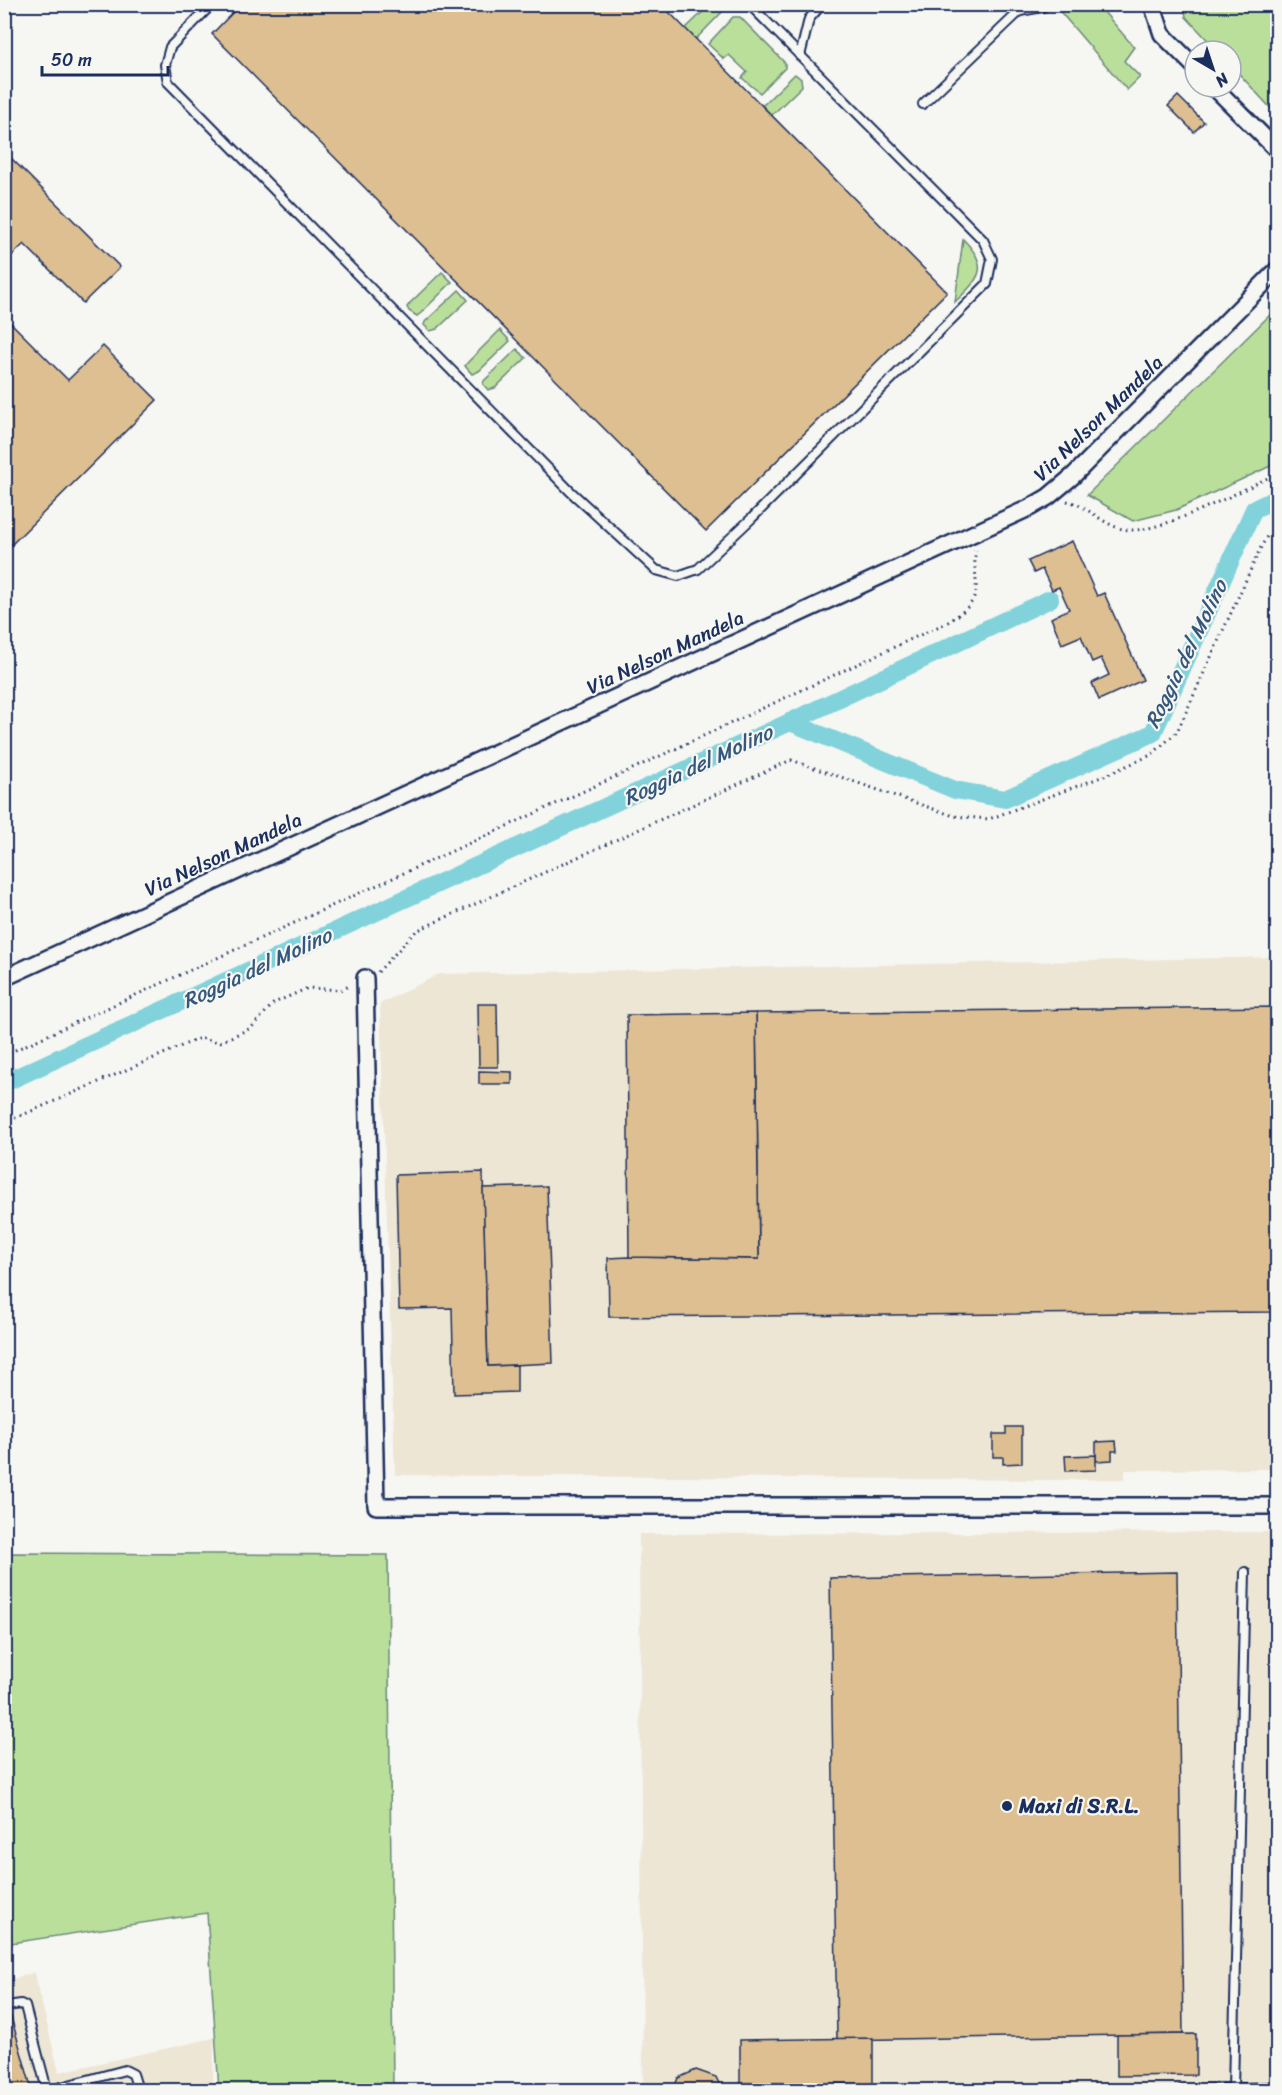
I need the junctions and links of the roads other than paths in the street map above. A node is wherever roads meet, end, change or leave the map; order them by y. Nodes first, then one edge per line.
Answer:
1 (212, 4) edge
2 (748, 4) edge
3 (822, 4) edge
4 (1013, 4) edge
5 (1046, 4) edge
6 (1152, 4) edge
7 (1020, 11) junction
8 (1183, 55) edge
9 (800, 56) junction
10 (1226, 99) edge
11 (923, 104) dead end
12 (1278, 151) edge
13 (1278, 269) edge
14 (4, 978) edge
15 (365, 978) road end
16 (1278, 1506) edge
17 (1245, 1572) dead end
18 (8, 2006) dead end
19 (1278, 2087) edge
20 (1233, 2089) junction
21 (49, 2091) edge
22 (138, 2091) edge
23 (1181, 2091) edge

1 - 9 lane
2 - 9 lane
3 - 9 lane
4 - 7 lane
5 - 7 lane
6 - 8 street
7 - 11 lane
10 - 12 street
13 - 14 street, Via Nelson Mandela
15 - 16 street
17 - 20 lane
18 - 21 lane
19 - 20 lane
20 - 23 lane
21 - 22 lane

